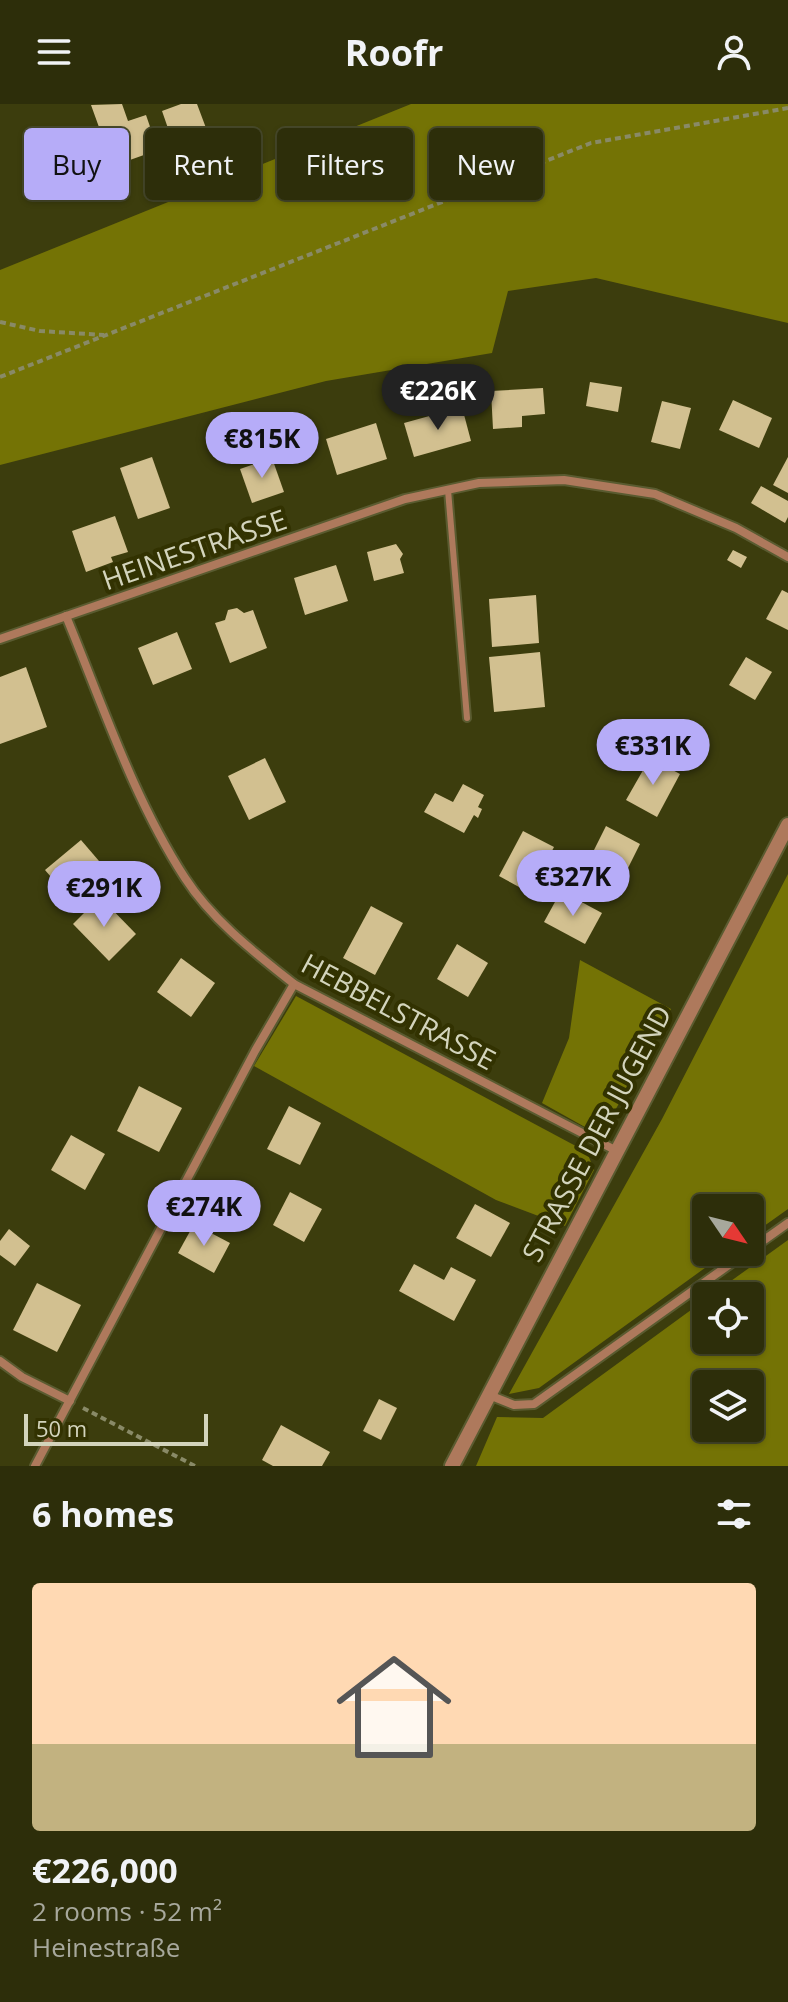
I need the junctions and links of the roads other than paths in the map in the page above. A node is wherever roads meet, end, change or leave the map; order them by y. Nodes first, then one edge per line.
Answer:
1 (448, 490) junction
2 (788, 557) edge
3 (66, 616) junction
4 (0, 639) edge
5 (467, 718) dead end
6 (788, 825) edge
7 (294, 984) junction
8 (617, 1151) junction
9 (788, 1223) edge
10 (764, 1240) edge
11 (727, 1266) edge
12 (0, 1361) edge
13 (489, 1395) junction
14 (70, 1401) junction
15 (35, 1466) edge
16 (452, 1466) edge

1 - 2 street, HEINESTRASSE
1 - 3 street, HEINESTRASSE
1 - 5 lane
3 - 4 street, HEINESTRASSE
3 - 7 street, HEBBELSTRASSE
6 - 8 street, STRASSE DER JUGEND
7 - 8 street, HEBBELSTRASSE
7 - 14 street
8 - 13 street, STRASSE DER JUGEND
9 - 10 street
11 - 13 street
12 - 14 street
13 - 16 street, STRASSE DER JUGEND
14 - 15 street

